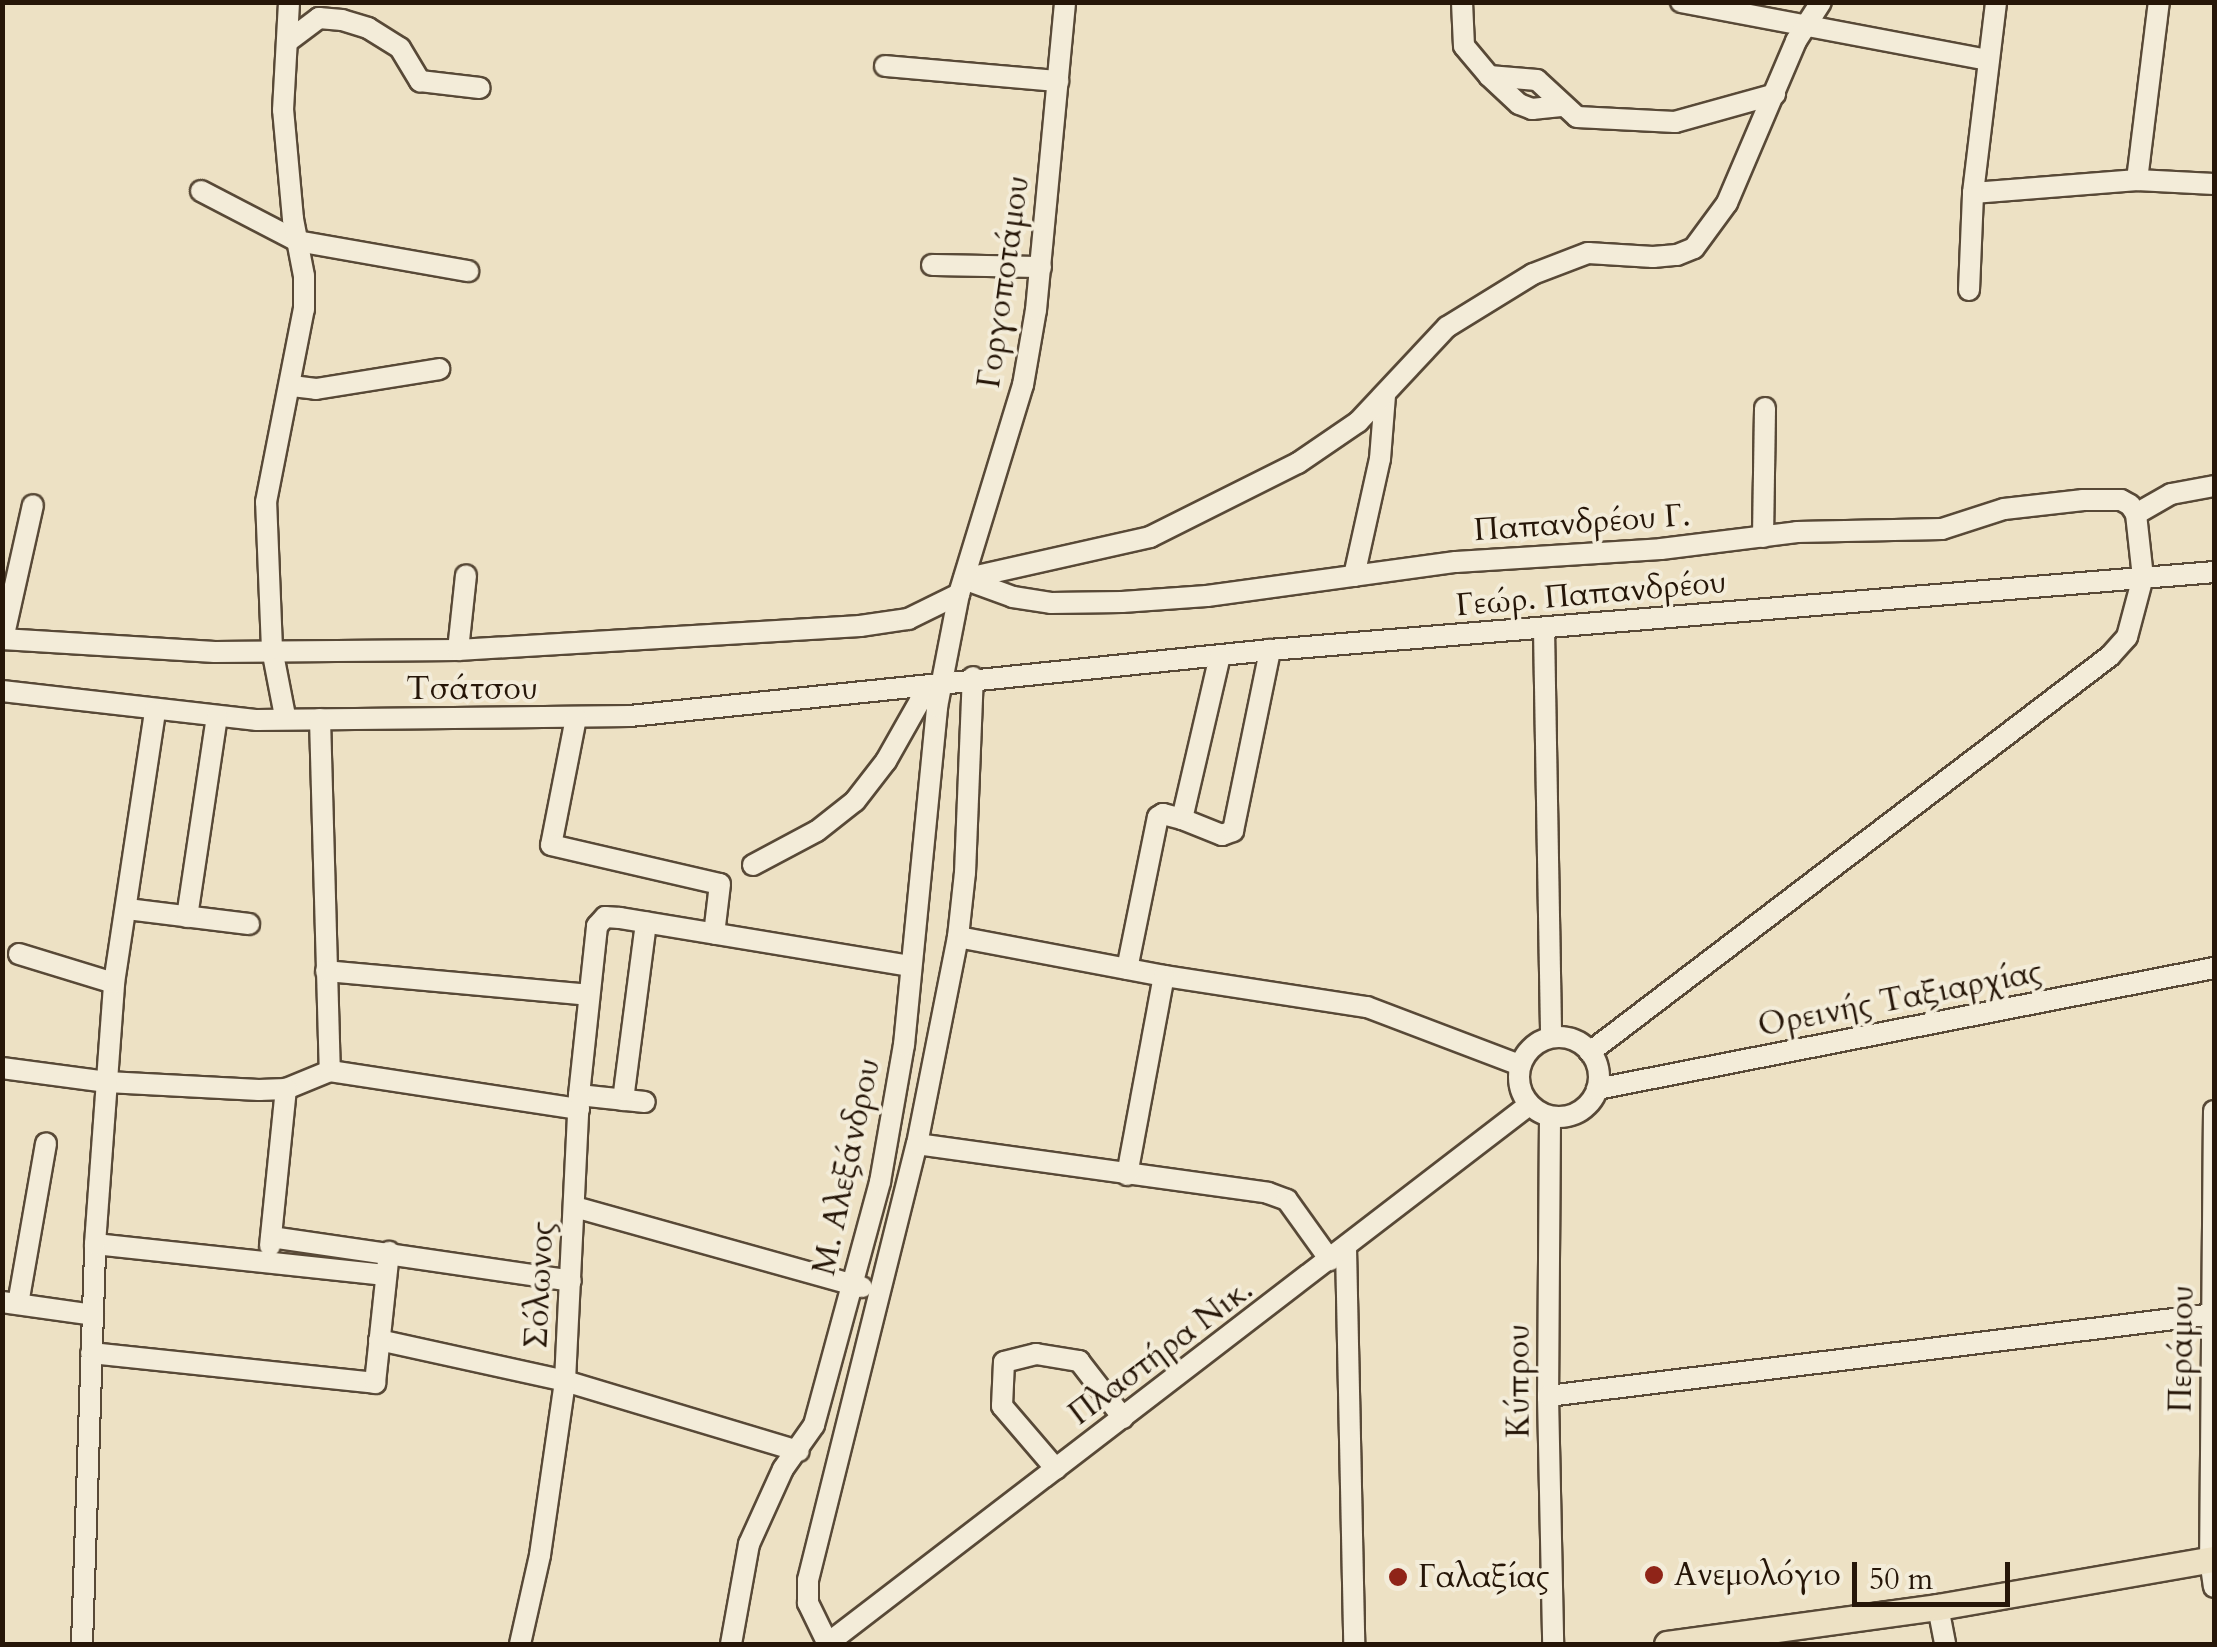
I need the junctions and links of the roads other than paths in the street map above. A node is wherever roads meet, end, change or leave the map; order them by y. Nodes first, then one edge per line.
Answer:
1 (290, 2) edge
2 (1065, 2) edge
3 (1462, 2) edge
4 (1681, 2) edge
5 (1821, 2) edge
6 (1996, 2) edge
7 (2159, 2) edge
8 (1805, 25) junction
9 (287, 42) junction
10 (1989, 60) junction
11 (885, 66) dead end
12 (1058, 80) junction
13 (480, 88) dead end
14 (1775, 94) junction
15 (2137, 180) junction
16 (2214, 184) edge
17 (201, 190) dead end
18 (1973, 193) junction
19 (297, 242) junction
20 (932, 265) dead end
21 (1041, 267) junction
22 (468, 271) dead end
23 (1970, 290) dead end
24 (439, 369) dead end
25 (292, 386) junction
26 (1386, 395) junction
27 (1765, 408) dead end
28 (2214, 486) edge
29 (33, 505) dead end
30 (2136, 514) junction
31 (1763, 536) junction
32 (2214, 572) edge
33 (466, 575) dead end
34 (1354, 576) junction
35 (2143, 577) junction
36 (962, 586) junction
37 (1544, 629) junction
38 (3, 638) edge
39 (272, 649) junction
40 (458, 650) junction
41 (1270, 650) junction
42 (1220, 656) junction
43 (973, 678) junction
44 (942, 681) junction
45 (2, 691) edge
46 (154, 711) junction
47 (285, 716) junction
48 (217, 717) junction
49 (576, 718) junction
50 (320, 719) junction
51 (1182, 819) junction
52 (752, 865) dead end
53 (127, 909) junction
54 (187, 917) junction
55 (646, 922) junction
56 (249, 924) dead end
57 (714, 934) junction
58 (958, 937) junction
59 (20, 954) dead end
60 (910, 966) junction
61 (2214, 968) edge
62 (1127, 969) junction
63 (326, 971) junction
64 (1164, 976) junction
65 (114, 983) junction
66 (588, 996) junction
67 (1551, 1036) junction
68 (1590, 1052) junction
69 (1520, 1065) junction
70 (2, 1068) edge
71 (330, 1071) junction
72 (108, 1082) junction
73 (286, 1089) junction
74 (1597, 1089) junction
75 (623, 1100) junction
76 (579, 1102) junction
77 (645, 1102) dead end
78 (1529, 1104) junction
79 (2214, 1111) edge
80 (1550, 1118) junction
81 (46, 1143) dead end
82 (917, 1144) junction
83 (1127, 1175) junction
84 (575, 1207) junction
85 (272, 1237) junction
86 (95, 1244) junction
87 (388, 1252) junction
88 (1338, 1254) junction
89 (268, 1263) junction
90 (385, 1275) junction
91 (571, 1282) junction
92 (852, 1285) junction
93 (879, 1292) junction
94 (10, 1303) edge
95 (93, 1314) junction
96 (2213, 1314) edge
97 (379, 1340) junction
98 (92, 1354) junction
99 (565, 1381) junction
100 (1548, 1396) junction
101 (1124, 1418) junction
102 (799, 1451) junction
103 (1056, 1469) junction
104 (2212, 1559) edge
105 (2214, 1587) edge
106 (1938, 1607) junction
107 (82, 1644) edge
108 (520, 1644) edge
109 (731, 1644) edge
110 (827, 1644) edge
111 (1354, 1644) edge
112 (1553, 1644) edge
113 (1667, 1644) edge
114 (1946, 1644) edge

1 - 9 street
2 - 12 street, Γοργοποτάμου
3 - 14 street
4 - 8 street
5 - 8 street
6 - 10 street
7 - 15 street
8 - 10 street
8 - 14 street
9 - 13 street
9 - 19 street
10 - 18 street
11 - 12 street
12 - 21 street, Γοργοποτάμου
14 - 26 street
15 - 16 street
15 - 18 street
17 - 19 street
18 - 23 street
19 - 22 street
19 - 25 street
20 - 21 street
21 - 36 street, Γοργοποτάμου
24 - 25 street
25 - 39 street
26 - 34 street
26 - 36 street
27 - 31 street
28 - 30 street
29 - 38 street
30 - 31 street, Παπανδρέου Γ.
30 - 35 street
31 - 34 street, Παπανδρέου Γ.
32 - 35 street, Γεώρ. Παπανδρέου
33 - 40 street
34 - 36 street, Παπανδρέου Γ.
35 - 37 street, Γεώρ. Παπανδρέου
35 - 68 street
36 - 40 street
36 - 44 street, Γοργοποτάμου
37 - 41 street, Γεώρ. Παπανδρέου
37 - 67 street
38 - 39 street
39 - 40 street
39 - 47 street
41 - 42 street, Γεώρ. Παπανδρέου
41 - 51 street
42 - 43 street, Γεώρ. Παπανδρέου
42 - 51 street
43 - 44 street, Τσάτσου
43 - 58 street, Μ. Αλεξάνδρου
44 - 49 street, Τσάτσου
44 - 52 street
44 - 60 street, Μ. Αλεξάνδρου
45 - 46 street, Τσάτσου
46 - 48 street, Τσάτσου
46 - 53 street
47 - 48 street, Τσάτσου
47 - 50 street, Τσάτσου
48 - 54 street
49 - 50 street, Τσάτσου
49 - 57 street
50 - 63 street
51 - 62 street
53 - 54 street
53 - 65 street
54 - 56 street
55 - 57 street
55 - 66 street, Σόλωνος
55 - 75 street
57 - 60 street
58 - 62 street
58 - 82 street, Μ. Αλεξάνδρου
59 - 65 street
60 - 92 street, Μ. Αλεξάνδρου
61 - 74 street, Ορεινής Ταξιαρχίας
62 - 64 street
63 - 66 street
63 - 71 street
64 - 69 street
64 - 83 street
65 - 72 street
66 - 76 street, Σόλωνος
67 - 68 street
67 - 69 street
68 - 74 street
69 - 78 street
70 - 72 street
71 - 73 street
71 - 76 street
72 - 73 street
72 - 86 street
73 - 85 street
74 - 80 street
75 - 76 street
75 - 77 street
76 - 84 street, Σόλωνος
78 - 80 street
78 - 88 street, Πλαστήρα Νικ.
79 - 96 street, Περάμου
80 - 100 street, Κύπρου
81 - 94 street
82 - 83 street
82 - 93 street, Μ. Αλεξάνδρου
83 - 88 street
84 - 91 street, Σόλωνος
84 - 92 street
85 - 87 street
85 - 89 street
86 - 89 street
86 - 95 street
87 - 90 street
87 - 91 street
88 - 101 street, Πλαστήρα Νικ.
88 - 111 street
89 - 90 street
90 - 97 street
91 - 99 street, Σόλωνος
92 - 93 street
92 - 102 street, Μ. Αλεξάνδρου
93 - 110 street, Μ. Αλεξάνδρου
94 - 95 street
95 - 98 street
96 - 100 street
96 - 104 street, Περάμου
97 - 98 street
97 - 99 street
98 - 107 street
99 - 102 street
99 - 108 street, Σόλωνος
100 - 112 street, Κύπρου
101 - 103 street, Πλαστήρα Νικ.
101 - 103 street
102 - 109 street, Μ. Αλεξάνδρου
103 - 110 street, Πλαστήρα Νικ.
104 - 105 street, Περάμου
104 - 106 main road
106 - 113 main road
106 - 114 street

